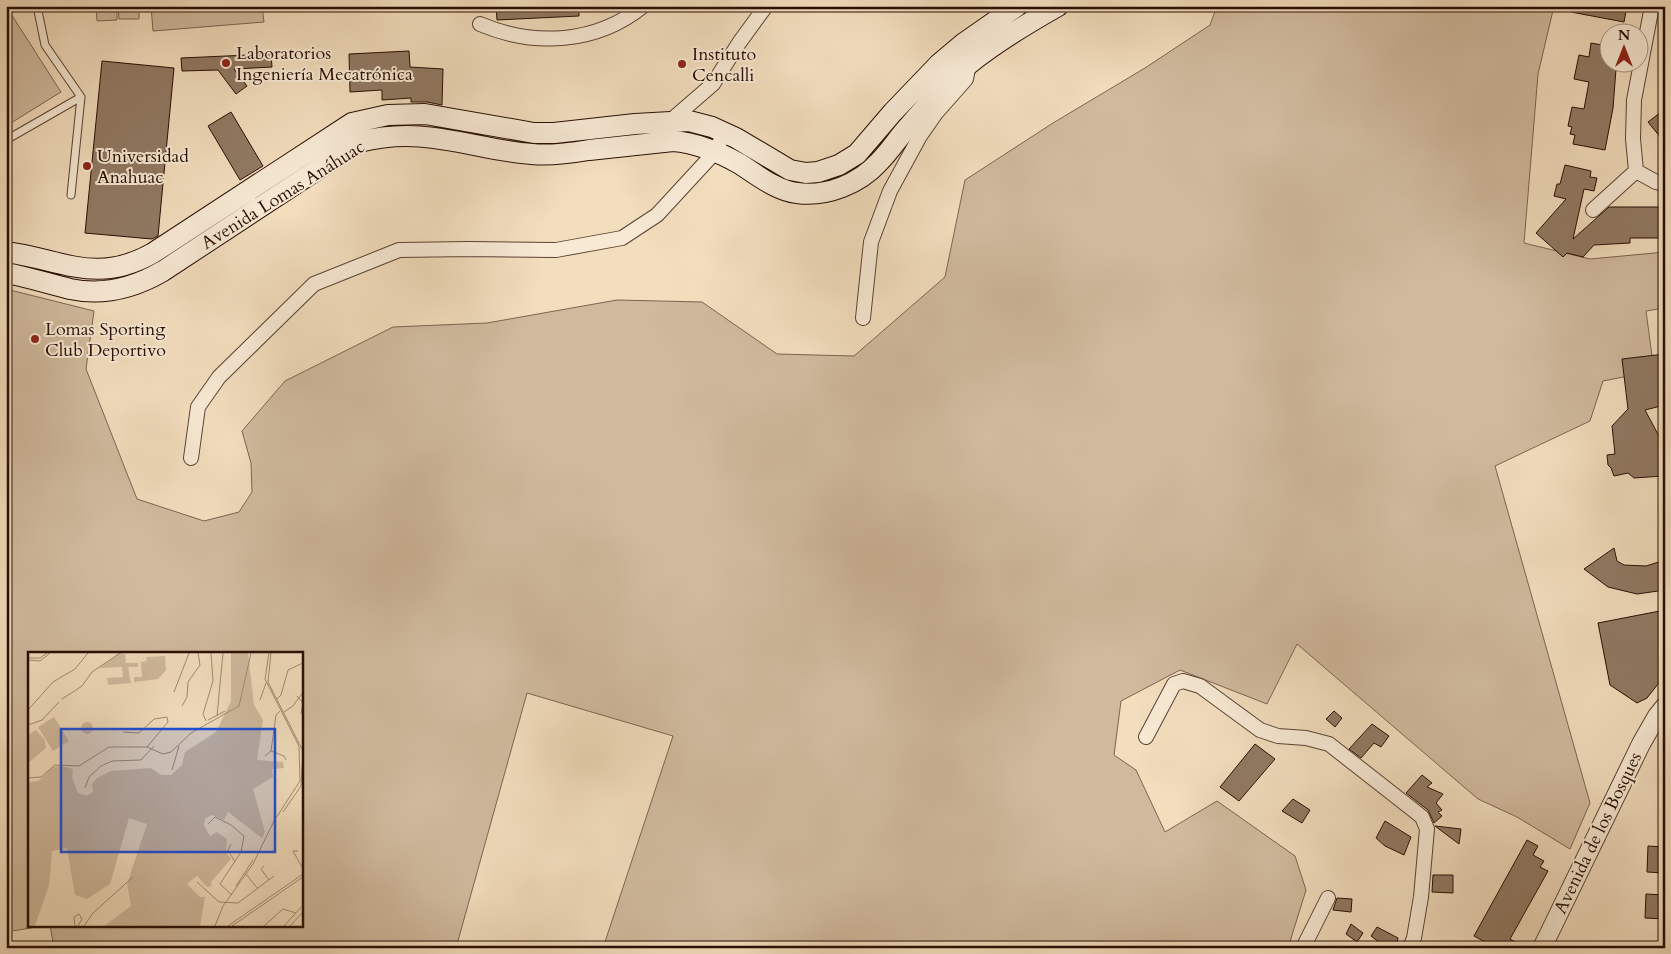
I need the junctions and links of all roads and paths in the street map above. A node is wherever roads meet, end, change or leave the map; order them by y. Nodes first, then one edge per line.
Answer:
1 (37, 6) edge
2 (643, 6) edge
3 (766, 6) edge
4 (1017, 6) edge
5 (1058, 6) edge
6 (1652, 6) edge
7 (480, 24) dead end
8 (969, 64) junction
9 (82, 97) junction
10 (671, 131) junction
11 (724, 132) junction
12 (6, 140) edge
13 (716, 152) junction
14 (1636, 171) junction
15 (1665, 184) edge
16 (71, 195) dead end
17 (1593, 210) dead end
18 (6, 252) edge
19 (6, 273) edge
20 (863, 318) dead end
21 (191, 458) dead end
22 (1665, 706) edge
23 (1665, 726) edge
24 (1146, 737) dead end
25 (1641, 744) junction
26 (1328, 898) dead end
27 (1308, 948) edge
28 (1410, 948) edge
29 (1542, 948) edge

1 - 9 lane
2 - 7 street
3 - 10 street
4 - 11 main road, Avenida Lomas Anáhuac
5 - 8 main road, Avenida Lomas Anáhuac
6 - 14 street
8 - 13 main road, Avenida Lomas Anáhuac
8 - 20 street
9 - 12 lane
9 - 16 lane
10 - 11 main road, Avenida Lomas Anáhuac
10 - 13 main road, Avenida Lomas Anáhuac
10 - 18 main road, Avenida Lomas Anáhuac
10 - 19 main road, Avenida Lomas Anáhuac
11 - 13 street
13 - 21 street
14 - 15 street
14 - 17 street
22 - 25 street, Avenida de los Bosques
23 - 25 street, Avenida de los Bosques
24 - 28 street
25 - 29 street, Avenida de los Bosques
26 - 27 street

